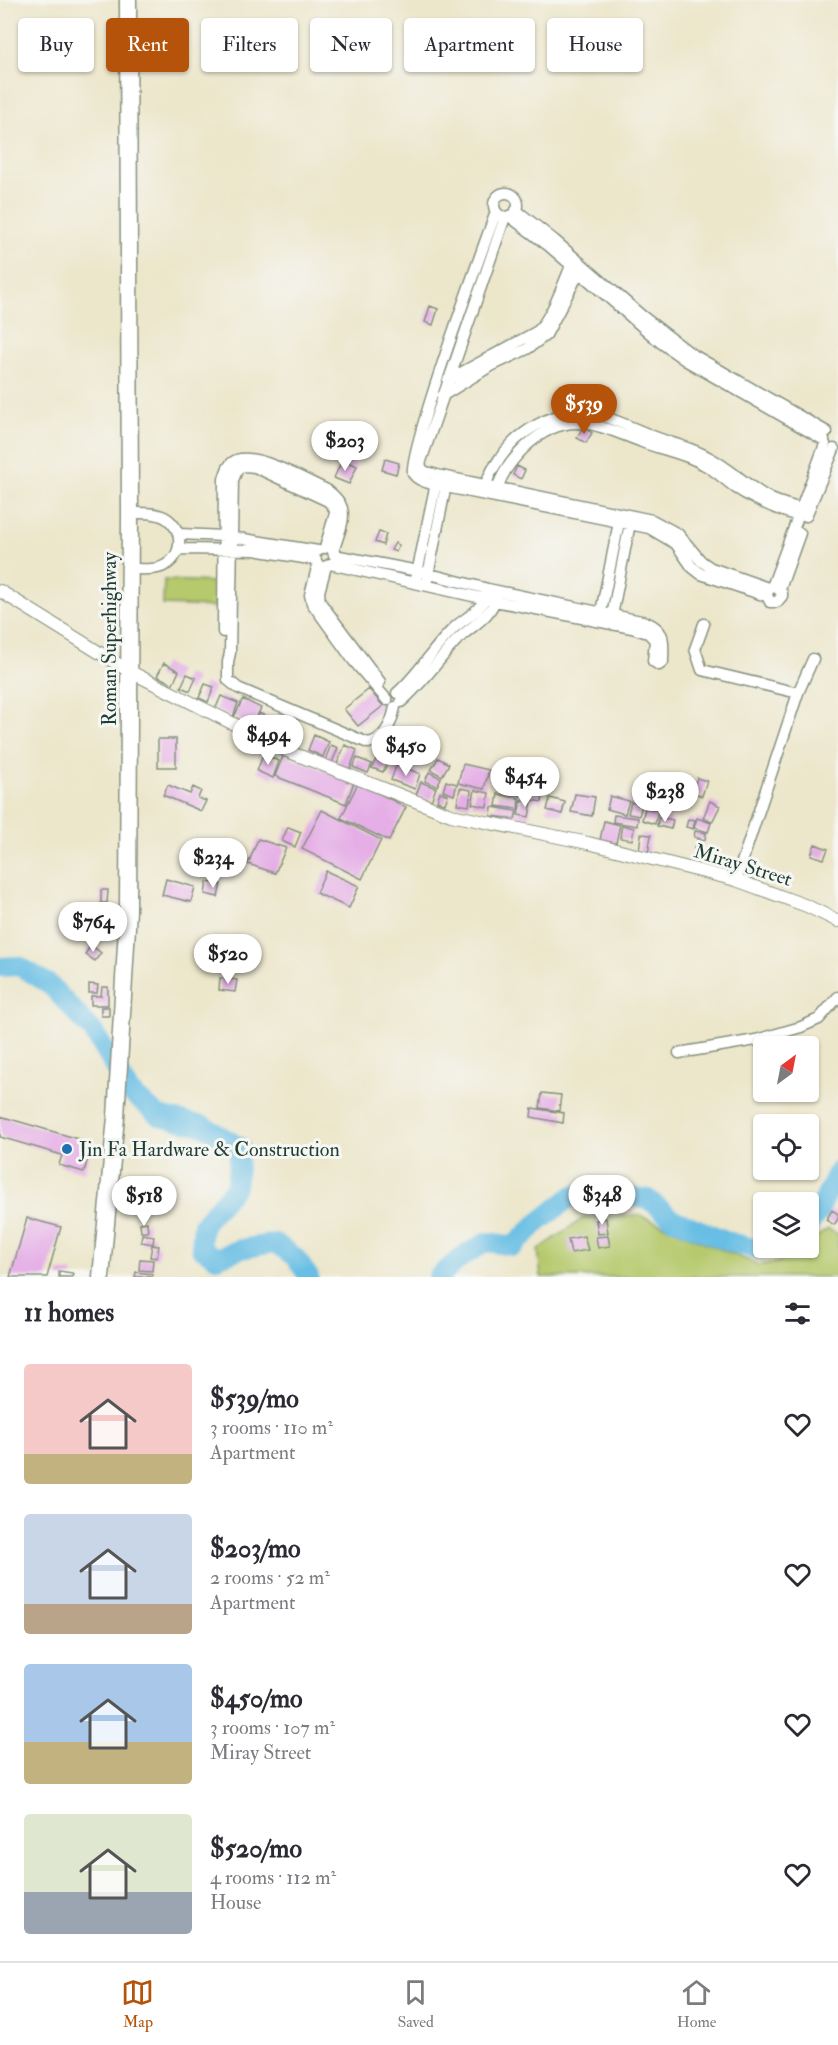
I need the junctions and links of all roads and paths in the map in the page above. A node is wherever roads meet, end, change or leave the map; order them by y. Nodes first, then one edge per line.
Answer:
1 (128, 0) edge
2 (577, 265) junction
3 (487, 364) junction
4 (443, 386) junction
5 (831, 441) edge
6 (442, 481) junction
7 (491, 491) junction
8 (130, 513) junction
9 (800, 513) junction
10 (625, 519) junction
11 (179, 534) junction
12 (198, 534) junction
13 (229, 537) junction
14 (791, 546) junction
15 (179, 549) junction
16 (198, 549) junction
17 (228, 549) junction
18 (613, 550) junction
19 (625, 552) junction
20 (325, 557) junction
21 (130, 569) junction
22 (423, 573) junction
23 (414, 584) junction
24 (426, 586) junction
25 (611, 589) junction
26 (0, 591) edge
27 (492, 595) junction
28 (606, 618) junction
29 (704, 624) dead end
30 (813, 659) dead end
31 (129, 671) junction
32 (798, 693) junction
33 (394, 699) junction
34 (736, 880) junction
35 (838, 921) edge
36 (838, 997) edge
37 (679, 1053) dead end
38 (101, 1277) edge

1 - 8 main road, Roman Superhighway
2 - 3 street
2 - 4 street
2 - 5 street
3 - 4 street
3 - 4 street
4 - 6 street
5 - 9 street
5 - 14 street
6 - 7 street
6 - 22 street
7 - 9 street
7 - 10 street
8 - 11 street
8 - 21 main road, Roman Superhighway
9 - 14 street
10 - 14 street
10 - 18 street
10 - 19 street
11 - 12 street
11 - 15 street
12 - 13 street
12 - 16 street
13 - 17 street
13 - 20 street
13 - 20 street
15 - 16 street
15 - 21 street
16 - 17 street
17 - 20 street
17 - 33 street
18 - 19 street
18 - 25 street
19 - 25 street
20 - 22 street
20 - 23 street
20 - 33 street
21 - 31 main road, Roman Superhighway
22 - 23 street
22 - 24 street
22 - 27 street
23 - 24 street
24 - 27 street
25 - 28 street
26 - 31 street, Miray Street
27 - 28 street
27 - 33 street
28 - 28 street
29 - 32 street
30 - 32 street
31 - 34 street, Miray Street
31 - 38 main road, Roman Superhighway
32 - 34 street
34 - 35 street, Miray Street
36 - 37 street

